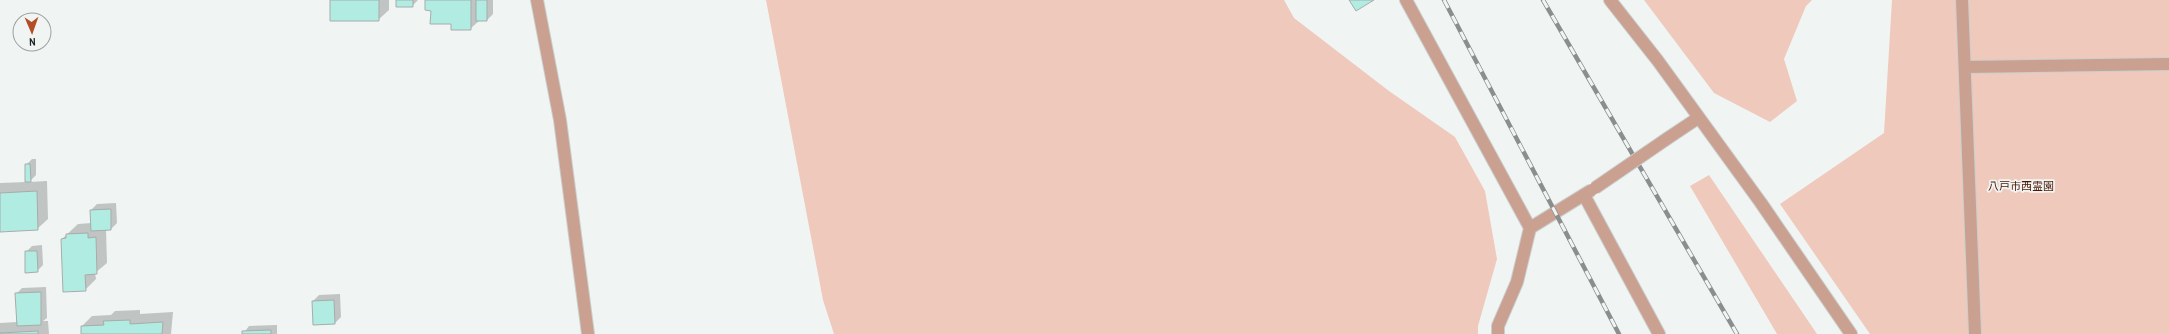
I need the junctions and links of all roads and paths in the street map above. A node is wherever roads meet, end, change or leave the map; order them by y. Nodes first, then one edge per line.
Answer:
1 (537, 0) edge
2 (1406, 0) edge
3 (1610, 0) edge
4 (1962, 0) edge
5 (2169, 64) edge
6 (1965, 67) junction
7 (1698, 118) junction
8 (1584, 195) junction
9 (1530, 228) junction
10 (588, 334) edge
11 (1498, 334) edge
12 (1659, 334) edge
13 (1851, 334) edge
14 (1975, 334) edge

1 - 10 street
2 - 9 street
3 - 7 street
4 - 6 street
5 - 6 street
6 - 14 street
7 - 8 street, bridge
7 - 13 street
8 - 9 street
8 - 12 street
9 - 11 street

